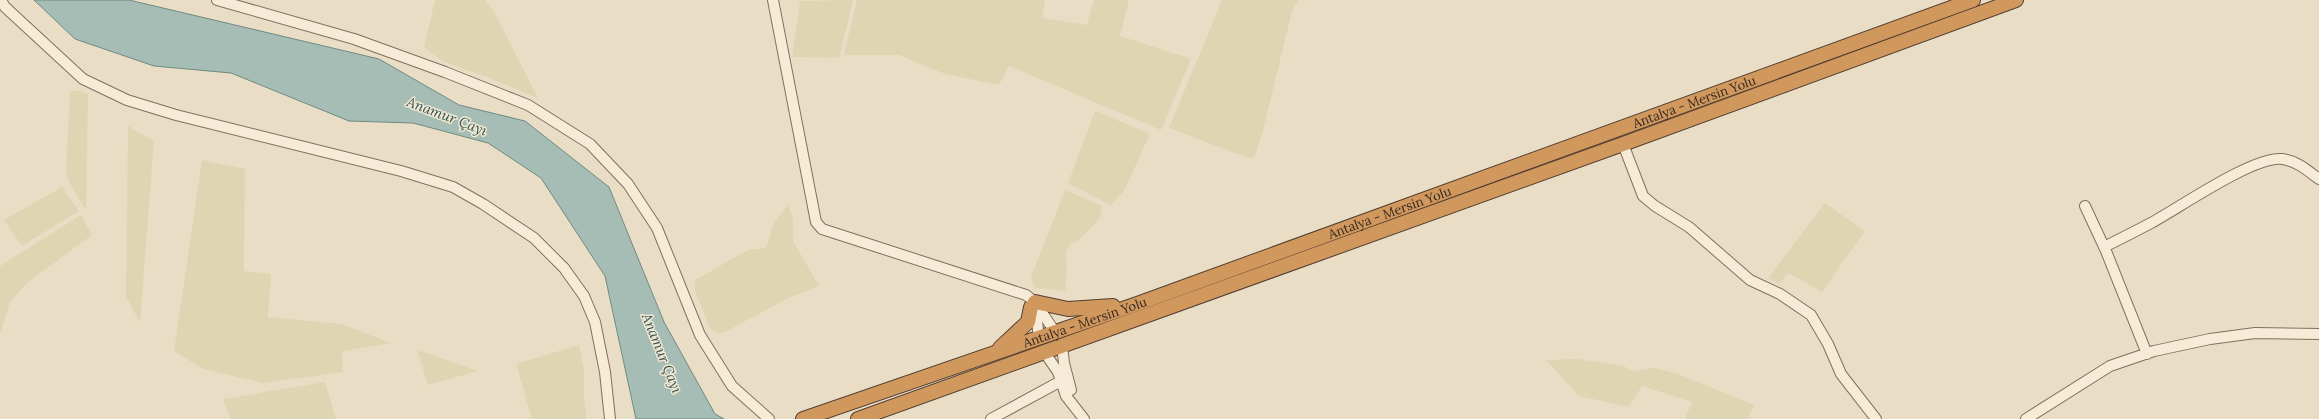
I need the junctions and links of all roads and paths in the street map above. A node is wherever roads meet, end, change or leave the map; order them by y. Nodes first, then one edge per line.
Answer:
1 (1, 0) edge
2 (217, 0) edge
3 (773, 0) edge
4 (1974, 0) edge
5 (2016, 0) edge
6 (1979, 14) junction
7 (1623, 144) junction
8 (2319, 179) edge
9 (2085, 206) dead end
10 (2104, 247) junction
11 (1031, 302) junction
12 (1137, 304) junction
13 (1055, 332) junction
14 (2319, 334) edge
15 (1039, 338) junction
16 (1062, 346) junction
17 (993, 353) junction
18 (1045, 353) junction
19 (2147, 354) junction
20 (1061, 381) junction
21 (1008, 415) edge
22 (1082, 416) edge
23 (610, 419) edge
24 (769, 419) edge
25 (804, 419) edge
26 (858, 419) edge
27 (991, 419) edge
28 (1876, 419) edge
29 (2026, 419) edge

1 - 23 street
2 - 24 street
3 - 11 street
4 - 6 highway
4 - 12 highway, Antalya - Mersin Yolu
5 - 6 highway, Antalya - Mersin Yolu
6 - 7 highway, Antalya - Mersin Yolu
7 - 16 highway, Antalya - Mersin Yolu
7 - 28 street
8 - 10 street
9 - 10 street
10 - 19 street
11 - 12 highway
11 - 13 street
11 - 15 street
11 - 17 highway
12 - 13 highway, Antalya - Mersin Yolu
13 - 15 highway, Antalya - Mersin Yolu
13 - 16 highway
14 - 19 street
15 - 17 highway, Antalya - Mersin Yolu
15 - 18 highway
16 - 18 highway, Antalya - Mersin Yolu
16 - 22 street
17 - 25 highway, Antalya - Mersin Yolu
18 - 20 street
18 - 26 highway, Antalya - Mersin Yolu
19 - 29 street
20 - 21 street
20 - 22 street
21 - 27 street

